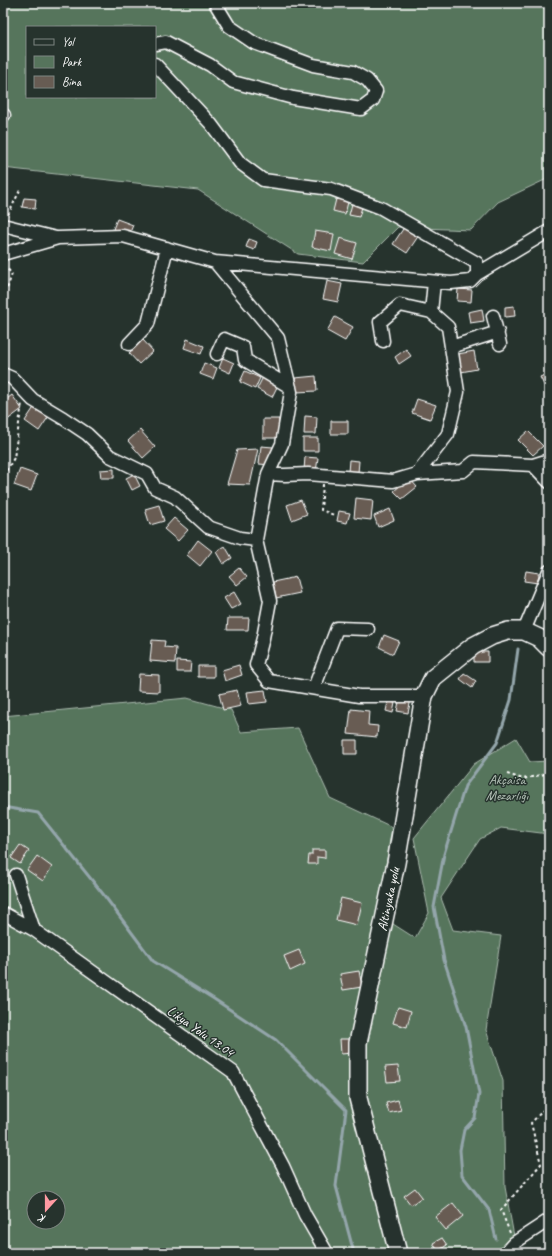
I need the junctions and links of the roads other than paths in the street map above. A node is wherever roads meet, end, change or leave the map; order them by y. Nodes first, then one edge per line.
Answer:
1 (215, 3) edge
2 (156, 44) edge
3 (156, 65) edge
4 (3, 226) edge
5 (549, 231) edge
6 (58, 238) junction
7 (167, 248) junction
8 (3, 254) edge
9 (215, 262) junction
10 (477, 274) junction
11 (434, 282) junction
12 (431, 312) junction
13 (494, 316) dead end
14 (382, 341) dead end
15 (128, 344) dead end
16 (451, 347) junction
17 (217, 354) dead end
18 (3, 374) edge
19 (290, 387) junction
20 (549, 460) edge
21 (533, 465) junction
22 (268, 474) junction
23 (417, 474) junction
24 (549, 482) edge
25 (256, 540) junction
26 (549, 571) edge
27 (368, 630) dead end
28 (524, 631) junction
29 (549, 648) edge
30 (314, 688) junction
31 (424, 696) junction
32 (16, 875) dead end
33 (3, 913) edge
34 (34, 930) junction
35 (549, 1220) edge
36 (327, 1253) edge
37 (398, 1253) edge
38 (505, 1253) edge

1 - 2 street
3 - 10 street
4 - 6 street
5 - 10 street
6 - 7 street
6 - 8 street
7 - 9 street
7 - 15 street
9 - 11 street
9 - 19 street
10 - 11 street
11 - 12 street
12 - 14 street
12 - 16 street
13 - 16 street
16 - 23 street
17 - 19 street
18 - 25 street
19 - 22 street
20 - 21 street
21 - 23 street
21 - 24 street
22 - 23 street
22 - 25 street
25 - 30 street
26 - 28 street
27 - 30 street
28 - 29 main road
28 - 31 main road, Altinyaka yolu
30 - 31 street
31 - 37 main road, Altinyaka yolu
32 - 34 street
33 - 34 street, Likya Yolu 13.04
34 - 36 street, Likya Yolu 13.04
35 - 38 street

